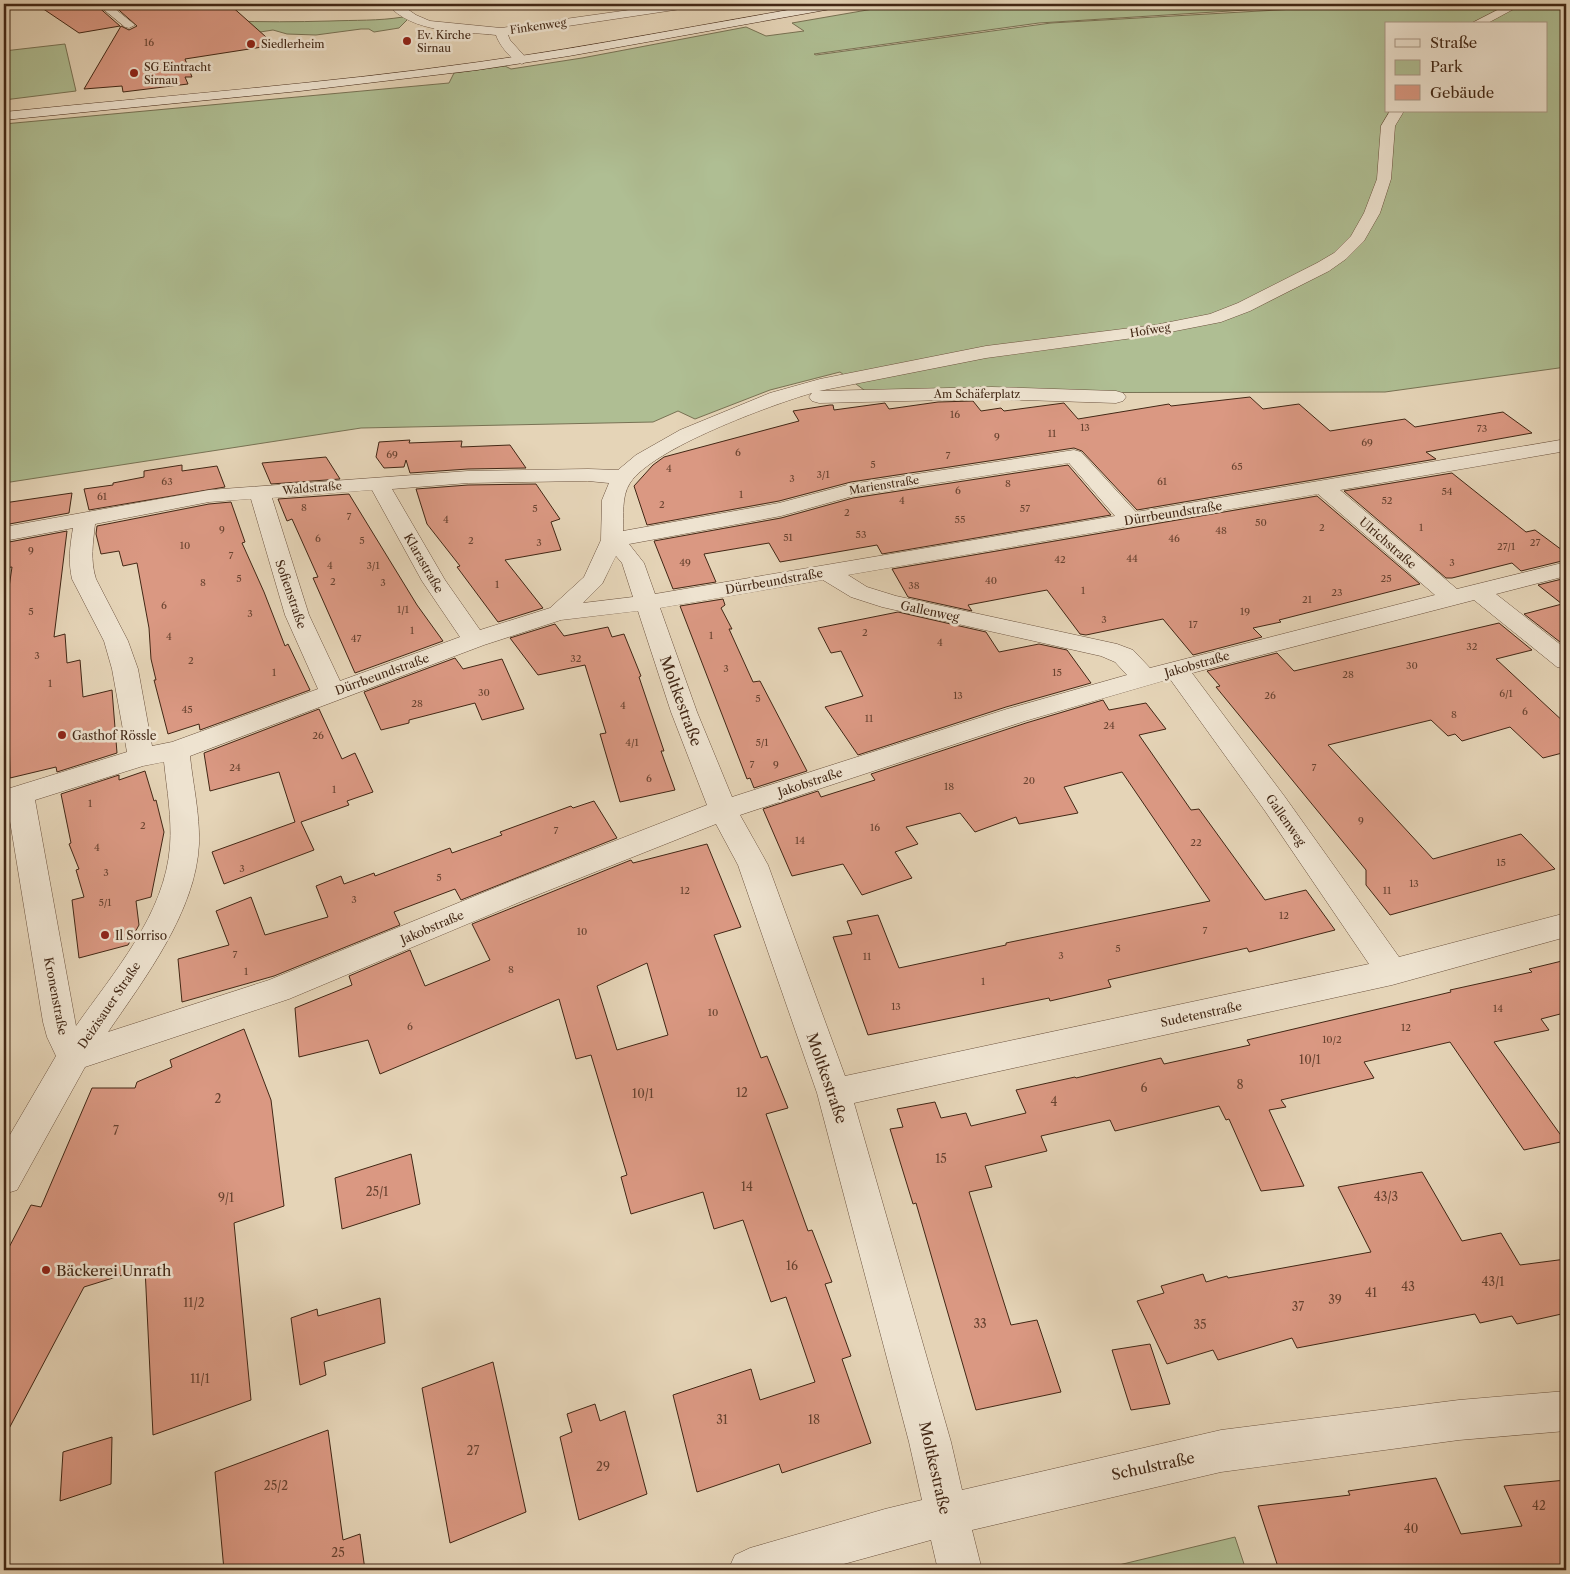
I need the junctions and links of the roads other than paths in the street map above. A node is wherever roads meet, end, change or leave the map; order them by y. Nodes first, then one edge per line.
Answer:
1 (102, 4) edge
2 (393, 4) edge
3 (694, 4) edge
4 (842, 4) edge
5 (1517, 4) edge
6 (1480, 22) edge
7 (129, 25) dead end
8 (501, 32) junction
9 (522, 60) junction
10 (1396, 112) edge
11 (4, 116) edge
12 (788, 393) junction
13 (1116, 398) dead end
14 (1566, 445) edge
15 (623, 477) junction
16 (378, 483) junction
17 (1324, 488) junction
18 (260, 492) junction
19 (85, 518) junction
20 (1131, 520) junction
21 (4, 534) edge
22 (612, 540) junction
23 (1566, 569) edge
24 (827, 572) junction
25 (1478, 590) junction
26 (1452, 597) junction
27 (646, 603) junction
28 (558, 613) junction
29 (476, 640) junction
30 (1566, 661) edge
31 (1177, 670) junction
32 (1146, 679) junction
33 (333, 693) junction
34 (176, 751) junction
35 (141, 757) junction
36 (12, 798) edge
37 (723, 810) junction
38 (1566, 925) edge
39 (1392, 972) junction
40 (74, 1057) junction
41 (834, 1093) junction
42 (4, 1178) edge
43 (1566, 1411) edge
44 (946, 1516) junction
45 (750, 1570) edge
46 (960, 1570) edge

1 - 7 street
2 - 8 street, Finkenweg
3 - 8 street, Finkenweg
4 - 9 street
5 - 6 street
8 - 9 street, Finkenweg
9 - 11 street
10 - 12 street, Hofweg
12 - 13 street, Am Schäferplatz
12 - 15 street
14 - 17 street, Dürrbeundstraße
15 - 16 street, Waldstraße
15 - 22 street
16 - 18 street, Waldstraße
16 - 29 street, Klarastraße
17 - 20 street, Dürrbeundstraße
17 - 26 street, Ulrichstraße
18 - 19 street, Waldstraße
18 - 33 street, Sofienstraße
19 - 21 street, Waldstraße
19 - 35 street
20 - 22 street, Marienstraße
20 - 24 street, Dürrbeundstraße
22 - 27 street
22 - 28 street
23 - 25 street, Jakobstraße
24 - 27 street, Dürrbeundstraße
24 - 32 street, Gallenweg
25 - 26 street, Jakobstraße
25 - 30 street
26 - 31 street, Jakobstraße
27 - 28 street, Dürrbeundstraße
27 - 37 street, Moltkestraße
28 - 29 street, Dürrbeundstraße
29 - 33 street, Dürrbeundstraße
31 - 32 street, Jakobstraße
31 - 39 street, Gallenweg
32 - 37 street, Jakobstraße
33 - 34 street, Dürrbeundstraße
34 - 35 street, Dürrbeundstraße
34 - 40 street, Deizisauer Straße
35 - 36 street, Dürrbeundstraße
36 - 40 street, Kronenstraße
37 - 40 street, Jakobstraße
37 - 41 street, Moltkestraße
38 - 39 street, Sudetenstraße
39 - 41 street, Sudetenstraße
40 - 42 street
41 - 44 street, Moltkestraße
43 - 44 street, Schulstraße
44 - 45 street, Schulstraße
44 - 46 street, Moltkestraße

